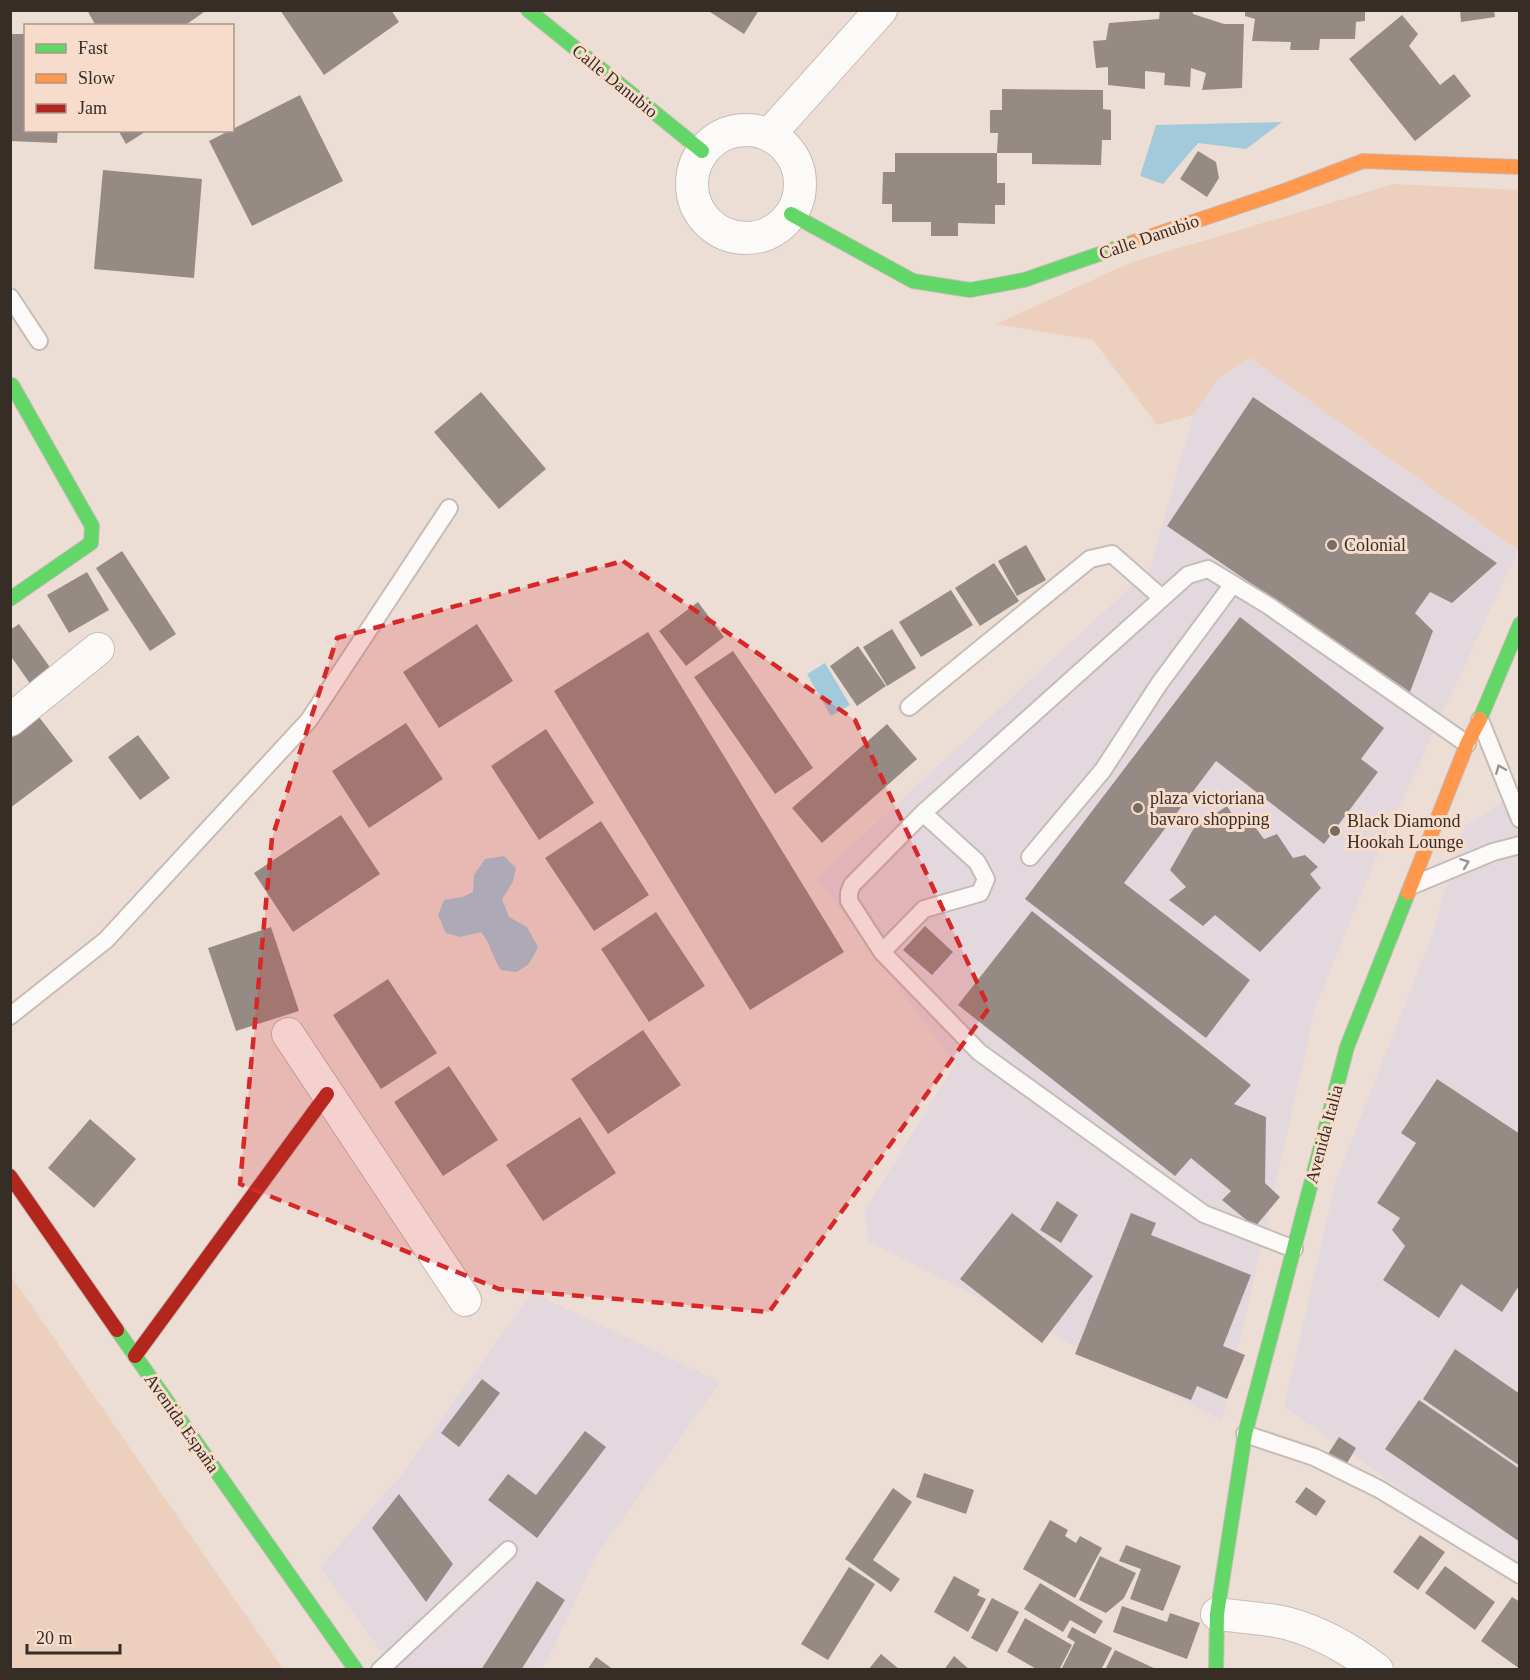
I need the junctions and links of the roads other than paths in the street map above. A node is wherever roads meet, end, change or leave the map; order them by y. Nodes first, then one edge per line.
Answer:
1 (528, 10) edge
2 (881, 10) edge
3 (769, 135) junction
4 (702, 151) junction
5 (1520, 166) edge
6 (791, 214) junction
7 (10, 297) edge
8 (39, 341) dead end
9 (12, 385) edge
10 (449, 508) dead end
11 (1233, 584) junction
12 (1162, 598) junction
13 (10, 599) edge
14 (1520, 624) edge
15 (98, 650) dead end
16 (909, 707) dead end
17 (10, 720) edge
18 (1480, 720) junction
19 (1467, 744) junction
20 (923, 813) junction
21 (1520, 819) edge
22 (1520, 845) edge
23 (1029, 858) dead end
24 (1412, 886) junction
25 (882, 952) junction
26 (10, 1016) edge
27 (288, 1034) dead end
28 (327, 1094) junction
29 (10, 1176) edge
30 (1294, 1249) junction
31 (465, 1300) dead end
32 (135, 1356) junction
33 (1245, 1434) junction
34 (508, 1550) dead end
35 (1520, 1575) edge
36 (1217, 1614) junction
37 (356, 1670) edge
38 (380, 1670) edge
39 (1216, 1670) edge
40 (1377, 1670) edge

1 - 4 street, Calle Danubio
2 - 3 street
3 - 4 street
3 - 6 street
4 - 6 street
5 - 6 street, Calle Danubio
7 - 8 lane
9 - 13 street
10 - 26 lane
11 - 12 lane
11 - 19 lane
11 - 23 lane
12 - 16 lane
12 - 20 lane
14 - 18 street, Avenida Italia
15 - 17 street
18 - 19 street, Avenida Italia
21 -> 18 lane
19 - 24 street, Avenida Italia
20 - 25 lane
20 - 25 lane
24 -> 22 lane
24 - 30 street, Avenida Italia
25 - 30 lane
27 - 28 street
28 - 31 street
28 - 32 street
29 - 32 street, Avenida España
30 - 33 street, Avenida Italia
32 - 37 street, Avenida España
33 - 35 lane
33 - 36 street, Avenida Italia
34 - 38 lane
36 - 39 street, Avenida Italia
36 - 40 street

